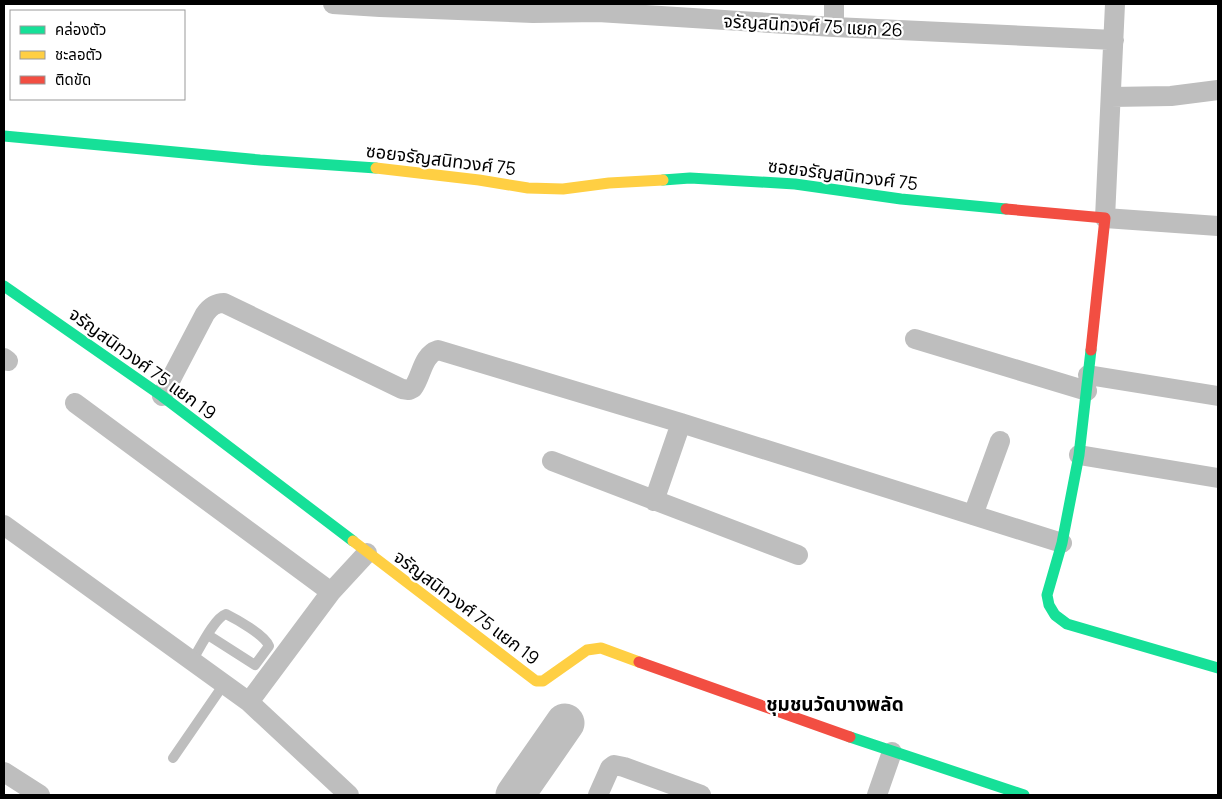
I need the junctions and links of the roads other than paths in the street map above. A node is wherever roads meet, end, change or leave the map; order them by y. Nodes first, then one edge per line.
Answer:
1 (334, 4) edge
2 (834, 4) edge
3 (1116, 4) edge
4 (598, 8) edge
5 (834, 27) junction
6 (1114, 40) junction
7 (1218, 90) edge
8 (1111, 97) junction
9 (4, 136) edge
10 (1105, 218) junction
11 (1218, 226) edge
12 (4, 286) edge
13 (915, 340) dead end
14 (1087, 383) junction
15 (162, 396) junction
16 (1218, 396) edge
17 (75, 403) dead end
18 (680, 423) junction
19 (1000, 441) dead end
20 (1079, 455) junction
21 (552, 461) dead end
22 (1218, 478) edge
23 (654, 501) junction
24 (973, 515) junction
25 (4, 526) edge
26 (1062, 543) junction
27 (367, 553) junction
28 (798, 555) dead end
29 (331, 592) junction
30 (208, 636) junction
31 (192, 661) junction
32 (1218, 668) edge
33 (224, 684) junction
34 (249, 702) junction
35 (892, 752) junction
36 (173, 758) dead end
37 (4, 772) edge
38 (40, 795) edge
39 (350, 795) edge
40 (598, 795) edge
41 (701, 795) edge
42 (877, 795) edge
43 (1024, 795) edge

1 - 4 street, จรัญสนิทวงศ์ 75 แยก 26
2 - 5 street
3 - 6 street
4 - 5 street, จรัญสนิทวงศ์ 75 แยก 26
5 - 6 street, จรัญสนิทวงศ์ 75 แยก 26
6 - 8 street
7 - 8 street
8 - 10 street
9 - 10 street, ซอยจรัญสนิทวงศ์ 75
10 - 11 street
10 - 14 street
12 - 15 street, จรัญสนิทวงศ์ 75 แยก 19
13 - 14 street
14 - 16 street
14 - 20 street
15 - 18 street
15 - 27 street, จรัญสนิทวงศ์ 75 แยก 19
17 - 29 street
18 - 23 street
18 - 24 street
19 - 24 street
20 - 22 street
20 - 26 street
21 - 23 street
23 - 28 street
24 - 26 street
25 - 31 street
26 - 32 street
27 - 29 street
27 - 35 street, จรัญสนิทวงศ์ 75 แยก 19
29 - 34 street
30 - 30 lane
30 - 31 lane
31 - 33 street
33 - 34 street
33 - 36 lane
34 - 39 street
35 - 42 street
35 - 43 street, จรัญสนิทวงศ์ 75 แยก 19
37 - 38 street
40 - 41 street

